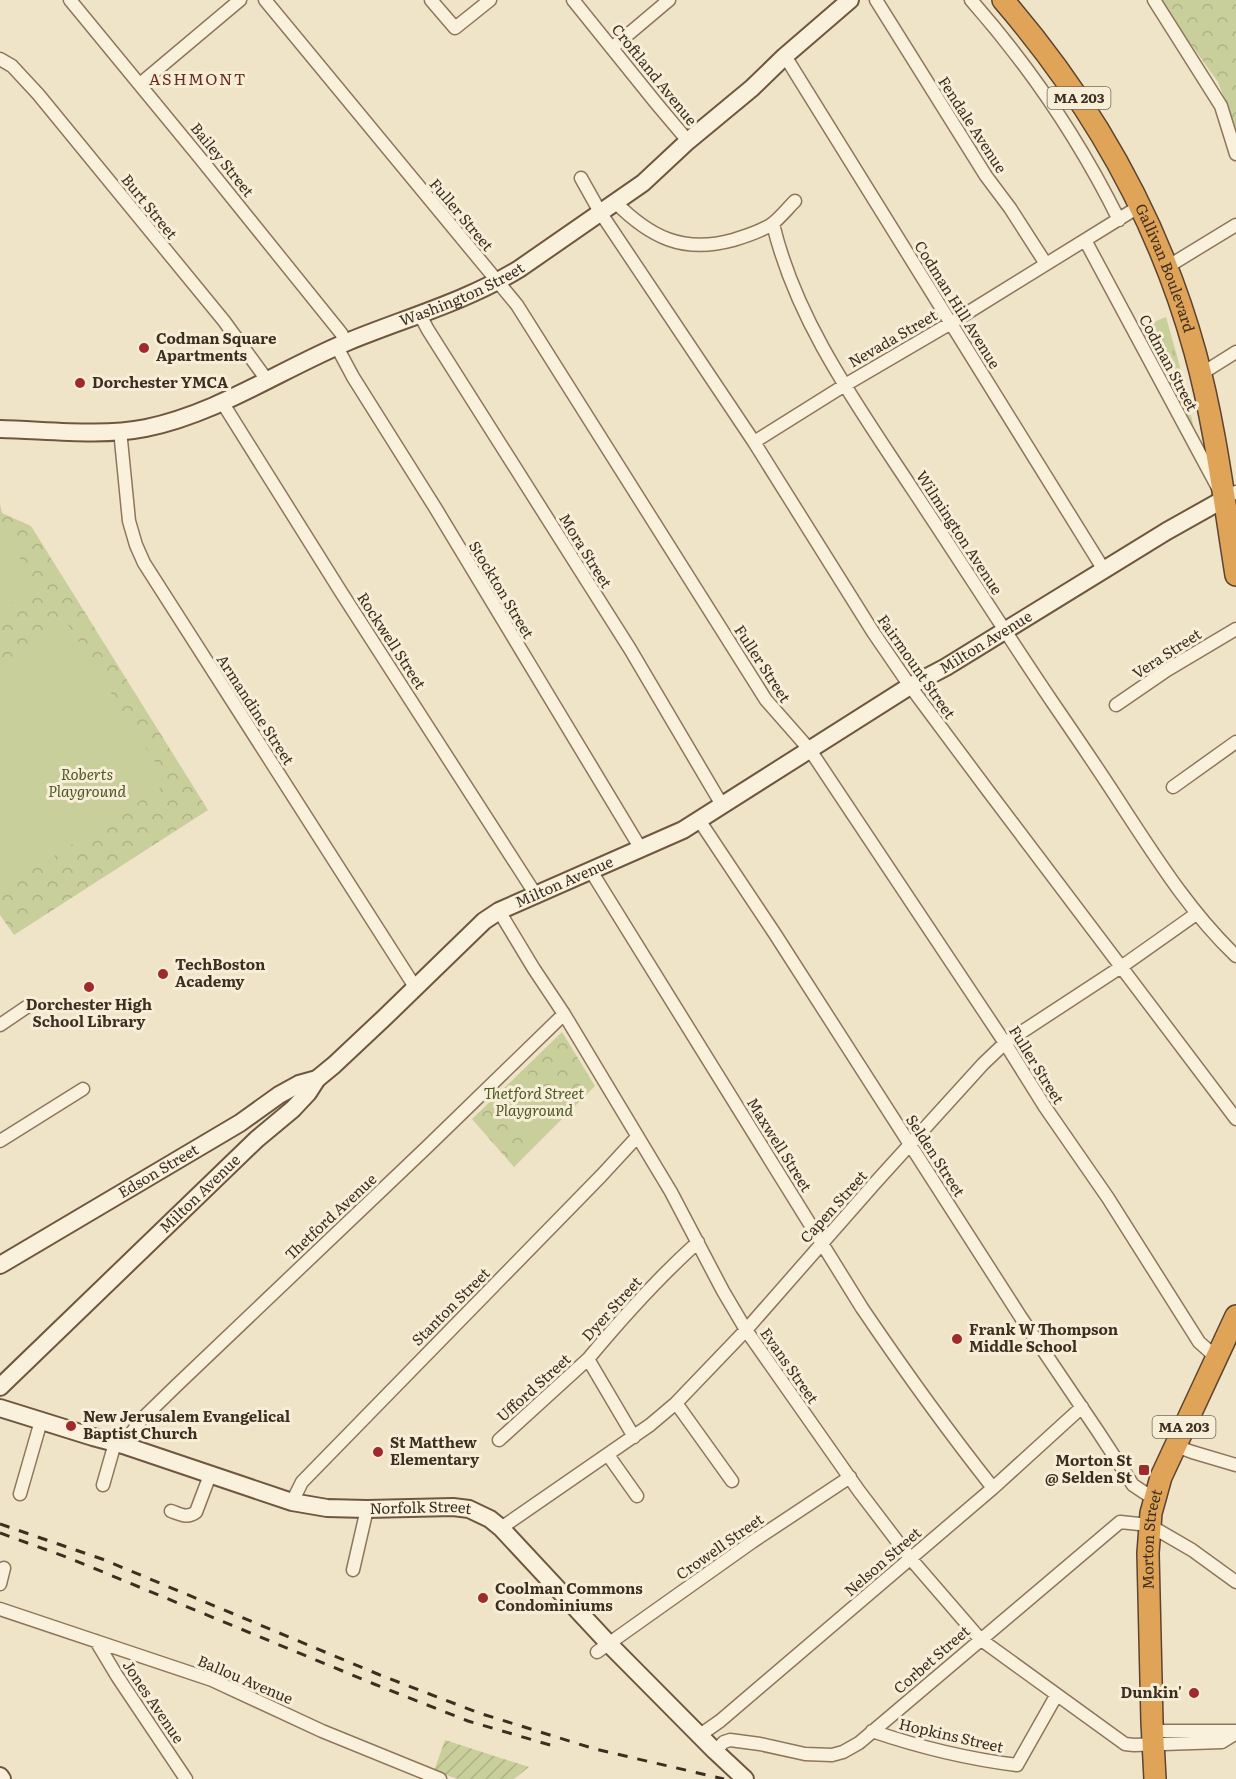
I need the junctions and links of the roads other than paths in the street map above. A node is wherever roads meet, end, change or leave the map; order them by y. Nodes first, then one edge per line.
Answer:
1 (70, 0) edge
2 (240, 0) edge
3 (265, 0) edge
4 (431, 0) edge
5 (490, 0) edge
6 (573, 0) edge
7 (669, 0) edge
8 (850, 0) edge
9 (876, 0) edge
10 (971, 0) edge
11 (1003, 0) edge
12 (1154, 0) edge
13 (612, 48) junction
14 (785, 56) junction
15 (0, 59) edge
16 (140, 84) junction
17 (688, 141) junction
18 (1236, 154) edge
19 (581, 178) dead end
20 (795, 201) dead end
21 (615, 202) junction
22 (1140, 206) junction
23 (600, 212) junction
24 (1119, 220) junction
25 (773, 224) junction
26 (1236, 225) edge
27 (1085, 240) junction
28 (1046, 264) junction
29 (1167, 267) junction
30 (498, 280) junction
31 (420, 315) junction
32 (951, 323) junction
33 (341, 344) junction
34 (1236, 352) edge
35 (1201, 374) junction
36 (267, 380) junction
37 (845, 385) junction
38 (222, 402) junction
39 (0, 429) edge
40 (120, 430) junction
41 (754, 442) junction
42 (1230, 495) edge
43 (1104, 570) junction
44 (1236, 574) edge
45 (1236, 629) edge
46 (1004, 630) junction
47 (910, 686) junction
48 (1116, 705) dead end
49 (1236, 742) edge
50 (810, 750) junction
51 (1173, 787) dead end
52 (722, 805) junction
53 (699, 820) junction
54 (641, 849) junction
55 (591, 871) junction
56 (536, 895) junction
57 (499, 911) junction
58 (1196, 914) junction
59 (1236, 956) edge
60 (1121, 967) junction
61 (415, 987) junction
62 (31, 1004) dead end
63 (564, 1014) junction
64 (0, 1025) edge
65 (1005, 1043) junction
66 (317, 1079) junction
67 (83, 1089) dead end
68 (279, 1095) junction
69 (258, 1108) junction
70 (293, 1109) junction
71 (1236, 1119) edge
72 (273, 1127) junction
73 (637, 1137) junction
74 (0, 1142) edge
75 (910, 1146) junction
76 (698, 1242) junction
77 (822, 1243) junction
78 (0, 1265) edge
79 (1236, 1316) edge
80 (746, 1330) junction
81 (1217, 1355) junction
82 (588, 1359) junction
83 (0, 1387) edge
84 (676, 1403) junction
85 (1082, 1407) junction
86 (0, 1408) edge
87 (41, 1421) junction
88 (634, 1437) junction
89 (499, 1440) dead end
90 (119, 1444) junction
91 (1176, 1446) junction
92 (608, 1455) junction
93 (1236, 1465) edge
94 (210, 1475) junction
95 (850, 1477) junction
96 (732, 1481) dead end
97 (103, 1485) dead end
98 (993, 1488) junction
99 (20, 1494) dead end
100 (637, 1496) dead end
101 (1154, 1500) junction
102 (292, 1502) junction
103 (367, 1509) junction
104 (171, 1511) dead end
105 (1149, 1525) junction
106 (501, 1528) junction
107 (910, 1558) junction
108 (4, 1568) dead end
109 (353, 1570) dead end
110 (1236, 1582) edge
111 (0, 1584) edge
112 (0, 1609) edge
113 (980, 1640) junction
114 (96, 1641) junction
115 (603, 1648) junction
116 (1056, 1696) junction
117 (720, 1721) junction
118 (872, 1731) junction
119 (1236, 1732) edge
120 (700, 1735) junction
121 (1153, 1738) junction
122 (730, 1740) junction
123 (715, 1751) junction
124 (740, 1774) edge
125 (186, 1779) edge
126 (440, 1779) edge
127 (1155, 1779) edge

1 - 16 street, Bailey Street
2 - 16 street
3 - 30 street, Fuller Street
4 - 5 street
6 - 13 street, Croftland Avenue
7 - 13 street
8 - 14 street, Washington Street
9 - 28 street, Fendale Avenue
10 - 24 street
11 - 22 highway, Gallivan Boulevard / MA 203
12 - 18 street
13 - 17 street, Croftland Avenue
14 - 17 street, Washington Street
14 - 32 street, Codman Hill Avenue
15 - 36 street, Burt Street
16 - 33 street, Bailey Street
17 - 21 street, Washington Street
19 - 23 street, Fairmount Street
20 - 25 street
21 - 23 street, Washington Street
21 - 25 street
22 - 24 street, Nevada Street
22 - 29 highway, Gallivan Boulevard / MA 203
23 - 30 street, Washington Street
23 - 41 street, Fairmount Street
24 - 27 street, Nevada Street
25 - 37 street, Wilmington Avenue
26 - 29 street
27 - 28 street, Nevada Street
27 - 42 street, Codman Street
28 - 32 street, Nevada Street
29 - 35 highway, Gallivan Boulevard / MA 203
30 - 31 street, Washington Street
30 - 50 street, Fuller Street
31 - 33 street, Washington Street
31 - 52 street, Mora Street
32 - 37 street, Nevada Street
32 - 43 street, Codman Hill Avenue
33 - 36 street, Washington Street
33 - 54 street, Stockton Street
34 - 35 street
35 - 42 highway, Gallivan Boulevard / MA 203
36 - 38 street, Washington Street
37 - 41 street, Nevada Street
37 - 46 street, Wilmington Avenue
38 - 40 street, Washington Street
38 - 56 street, Rockwell Street
39 - 40 street, Washington Street
40 - 61 street, Armandine Street
41 - 47 street, Fairmount Street
42 - 43 street, Milton Avenue
42 - 44 highway, Gallivan Boulevard / MA 203
43 - 46 street, Milton Avenue
45 - 48 street, Vera Street
46 - 47 street, Milton Avenue
46 - 58 street, Wilmington Avenue
47 - 50 street, Milton Avenue
47 - 60 street, Fairmount Street
49 - 51 street
50 - 52 street, Milton Avenue
50 - 65 street, Fuller Street
52 - 53 street, Milton Avenue
53 - 54 street, Milton Avenue
53 - 75 street, Selden Street
54 - 55 street, Milton Avenue
55 - 56 street, Milton Avenue
55 - 77 street, Maxwell Street
56 - 57 street, Milton Avenue
57 - 61 street, Milton Avenue
57 - 63 street, Evans Street
58 - 59 street, Wilmington Avenue
58 - 60 street, Capen Street
60 - 65 street, Capen Street
60 - 71 street, Fairmount Street
61 - 66 street, Milton Avenue
62 - 64 street
63 - 73 street, Evans Street
63 - 90 street, Thetford Avenue
65 - 75 street, Capen Street
65 - 81 street, Fuller Street
66 - 68 street, Edson Street
66 - 70 street, Milton Avenue
67 - 74 street
68 - 69 street, Edson Street
68 - 70 street
69 - 72 street
69 - 78 street, Edson Street
70 - 72 street, Milton Avenue
72 - 83 street, Milton Avenue
73 - 76 street, Evans Street
73 - 102 street, Stanton Street
75 - 77 street, Capen Street
75 - 85 street, Selden Street
76 - 80 street, Evans Street
76 - 82 street, Dyer Street
77 - 80 street, Capen Street
77 - 98 street, Maxwell Street
79 - 81 highway, Morton Street / MA 203
80 - 84 street, Capen Street
80 - 95 street, Evans Street
81 - 91 highway, Morton Street / MA 203
82 - 88 street, Dyer Street
82 - 89 street, Ufford Street
84 - 88 street, Capen Street
84 - 96 street
85 - 98 street, Nelson Street
85 - 101 street, Selden Street
86 - 87 street, Norfolk Street
87 - 90 street, Norfolk Street
87 - 99 street
88 - 92 street, Capen Street
90 - 94 street, Norfolk Street
90 - 97 street, Thetford Avenue
91 - 93 street
91 - 101 highway, Morton Street / MA 203
92 - 100 street
92 - 106 street, Capen Street
94 - 102 street, Norfolk Street
94 - 104 street
95 - 107 street, Evans Street
95 - 115 street, Crowell Street
98 - 107 street, Nelson Street
101 - 105 highway, Morton Street / MA 203
102 - 103 street, Norfolk Street
103 - 106 street, Norfolk Street
103 - 109 street
105 - 110 street
105 - 113 street, Corbet Street
105 - 121 highway, Morton Street / MA 203
106 - 115 street, Norfolk Street
107 - 113 street, Evans Street
107 - 117 street, Nelson Street
108 - 111 street
112 - 114 street, Ballou Avenue
113 - 116 street, Evans Street
113 - 118 street, Corbet Street
114 - 125 street, Jones Avenue
114 - 126 street, Ballou Avenue
115 - 120 street, Norfolk Street
116 - 118 street, Hopkins Street
116 - 121 street, Evans Street
117 - 120 street, Nelson Street
117 - 122 street
118 - 122 street, Corbet Street
119 - 121 street, Evans Street
120 - 123 street, Norfolk Street
121 - 127 highway, Morton Street / MA 203
122 - 123 street
123 - 124 street, Norfolk Street

